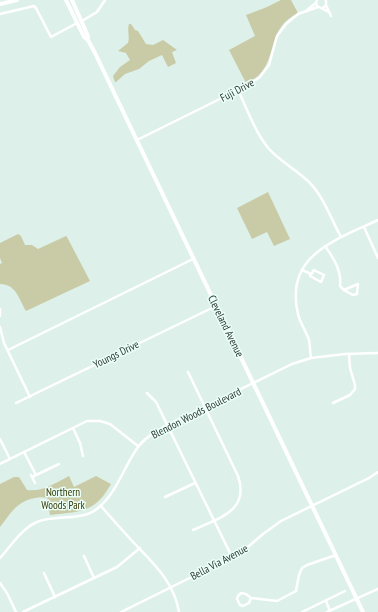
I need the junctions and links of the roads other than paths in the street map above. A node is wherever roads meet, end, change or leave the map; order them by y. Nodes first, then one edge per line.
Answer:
1 (17, 0) edge
2 (66, 0) edge
3 (72, 0) edge
4 (105, 0) edge
5 (326, 0) edge
6 (316, 2) edge
7 (0, 4) edge
8 (326, 4) junction
9 (318, 7) junction
10 (323, 8) junction
11 (307, 10) junction
12 (329, 12) junction
13 (0, 14) edge
14 (331, 16) dead end
15 (80, 22) junction
16 (238, 90) junction
17 (137, 140) junction
18 (378, 220) edge
19 (364, 226) junction
20 (340, 237) junction
21 (325, 246) junction
22 (378, 258) edge
23 (194, 259) junction
24 (302, 270) junction
25 (311, 274) junction
26 (344, 290) junction
27 (216, 306) junction
28 (0, 309) edge
29 (0, 316) edge
30 (0, 327) edge
31 (8, 350) junction
32 (378, 353) edge
33 (350, 354) junction
34 (311, 358) junction
35 (188, 372) dead end
36 (254, 383) junction
37 (147, 392) dead end
38 (30, 397) junction
39 (16, 403) dead end
40 (333, 403) dead end
41 (204, 407) junction
42 (167, 425) junction
43 (73, 428) junction
44 (0, 439) edge
45 (138, 446) junction
46 (24, 452) junction
47 (83, 456) dead end
48 (10, 459) junction
49 (0, 464) edge
50 (59, 464) dead end
51 (378, 472) edge
52 (36, 475) junction
53 (35, 483) dead end
54 (195, 483) junction
55 (166, 497) dead end
56 (312, 505) junction
57 (101, 506) junction
58 (213, 520) junction
59 (193, 530) dead end
60 (140, 548) junction
61 (336, 555) junction
62 (84, 556) dead end
63 (0, 558) edge
64 (232, 558) junction
65 (44, 573) dead end
66 (94, 578) junction
67 (0, 583) edge
68 (171, 587) junction
69 (378, 589) edge
70 (345, 591) dead end
71 (54, 597) junction
72 (251, 598) junction
73 (356, 598) junction
74 (326, 601) junction
75 (329, 611) edge
76 (16, 612) edge
77 (23, 612) edge
78 (121, 612) edge
79 (179, 612) edge
80 (302, 612) edge
81 (363, 612) edge

1 - 7 main road
2 - 15 main road, Cleveland Avenue
3 - 15 main road, Cleveland Avenue
4 - 15 street
5 - 8 street
6 - 9 street
6 - 11 street, Fuji Drive
8 - 10 street
8 - 12 street
9 - 10 street
9 - 11 street, Fuji Drive
10 - 12 street
11 - 16 street, Fuji Drive
12 - 14 street
13 - 15 street
15 - 17 main road, Cleveland Avenue
16 - 17 street, Fuji Drive
16 - 20 street
17 - 23 main road, Cleveland Avenue
18 - 19 street
19 - 20 street
19 - 22 street
20 - 21 street
21 - 24 street
21 - 26 street
23 - 27 main road, Cleveland Avenue
23 - 31 street
24 - 25 street
24 - 34 street
25 - 25 street
26 - 26 street
27 - 36 main road, Cleveland Avenue
27 - 38 street, Youngs Drive
28 - 29 street
30 - 31 street
31 - 38 street
32 - 33 street, Blendon Woods Boulevard
33 - 34 street, Blendon Woods Boulevard
33 - 40 street
34 - 36 street, Blendon Woods Boulevard
35 - 41 street
36 - 41 street, Blendon Woods Boulevard
36 - 56 main road, Cleveland Avenue
37 - 42 street
38 - 39 street, Youngs Drive
41 - 42 street, Blendon Woods Boulevard
41 - 58 street
42 - 45 street, Blendon Woods Boulevard
42 - 54 street
43 - 45 street
43 - 46 street
43 - 47 street
44 - 48 street
45 - 57 street, Blendon Woods Boulevard
46 - 48 street
46 - 52 street
48 - 49 street
50 - 52 street
51 - 56 street, Bella Via Avenue
52 - 53 street
54 - 55 street
54 - 58 street
56 - 61 main road, Cleveland Avenue
56 - 64 street, Bella Via Avenue
57 - 60 street
57 - 63 street, Blendon Woods Boulevard
58 - 59 street
58 - 64 street
60 - 66 street
60 - 68 street
61 - 72 street
61 - 73 main road, Cleveland Avenue
62 - 66 street
64 - 68 street, Bella Via Avenue
65 - 71 street
66 - 71 street
67 - 76 street
68 - 78 street, Bella Via Avenue
68 - 79 street
69 - 73 street
70 - 74 street
71 - 77 street
72 - 72 street
73 - 75 street
73 - 81 main road, Cleveland Avenue
74 - 75 street
74 - 80 street

